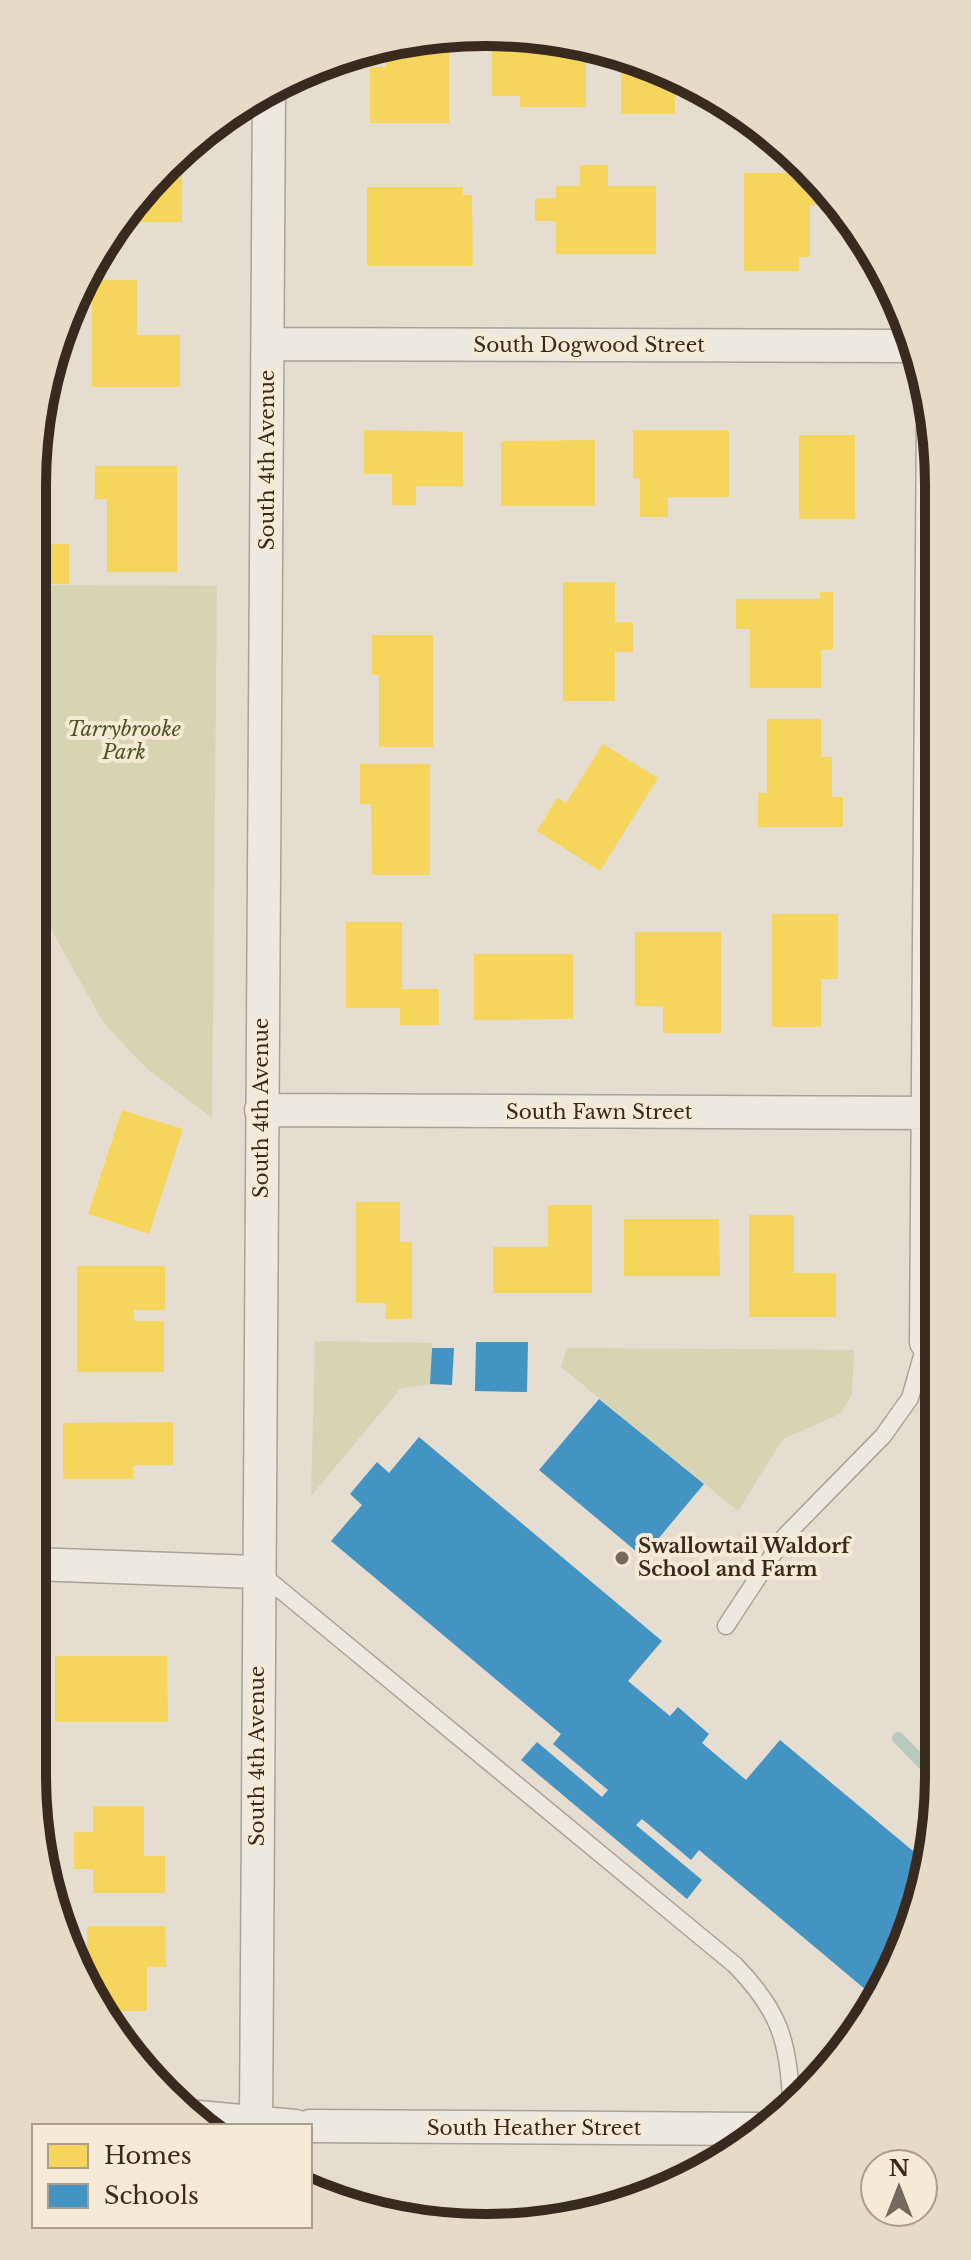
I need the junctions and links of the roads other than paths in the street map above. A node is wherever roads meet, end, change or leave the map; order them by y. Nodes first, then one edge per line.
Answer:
1 (269, 103) edge
2 (268, 344) junction
3 (903, 346) edge
4 (261, 1110) junction
5 (925, 1113) edge
6 (925, 1346) edge
7 (46, 1564) edge
8 (258, 1572) junction
9 (726, 1626) dead end
10 (790, 2091) edge
11 (213, 2119) edge
12 (256, 2124) edge
13 (312, 2126) edge
14 (745, 2129) edge

1 - 2 street, South 4th Avenue
2 - 3 street, South Dogwood Street
2 - 4 street, South 4th Avenue
4 - 5 street, South Fawn Street
4 - 8 street, South 4th Avenue
6 - 9 lane
7 - 8 street
8 - 10 lane
8 - 12 street, South 4th Avenue
11 - 12 street
13 - 14 street, South Heather Street

